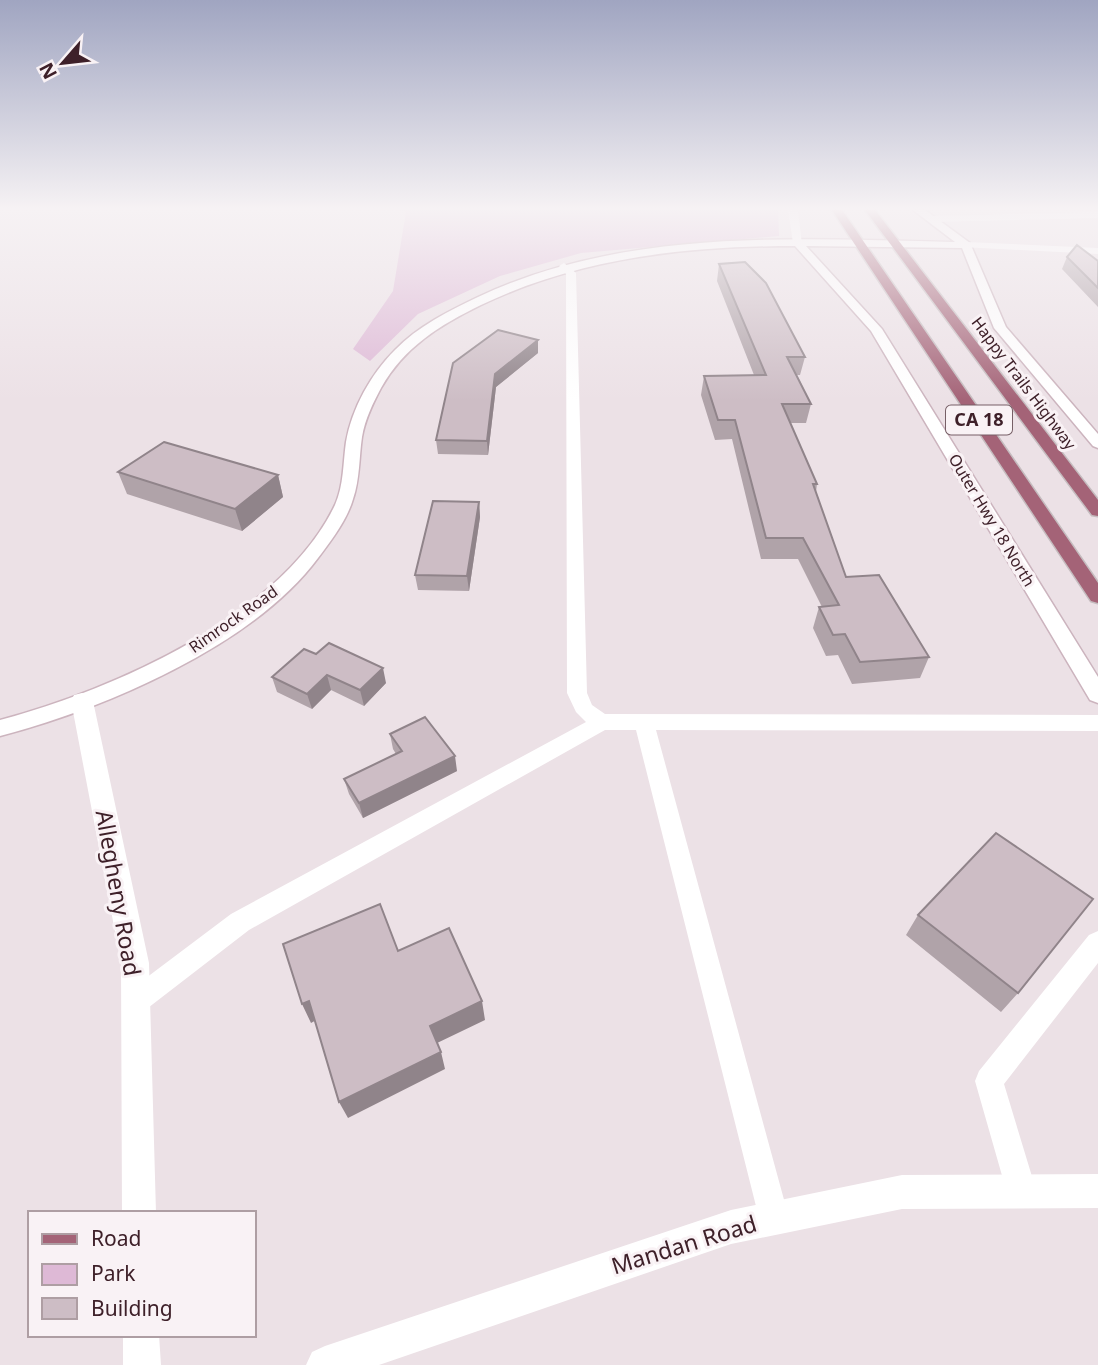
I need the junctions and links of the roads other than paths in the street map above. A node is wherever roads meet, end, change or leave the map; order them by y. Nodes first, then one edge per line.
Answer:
1 (544, 274) edge
2 (571, 274) edge
3 (823, 274) edge
4 (879, 274) edge
5 (918, 274) edge
6 (978, 274) edge
7 (1098, 443) edge
8 (1098, 511) edge
9 (1098, 597) edge
10 (1098, 695) edge
11 (82, 701) junction
12 (602, 722) junction
13 (644, 722) junction
14 (1098, 723) edge
15 (0, 728) edge
16 (1098, 943) edge
17 (135, 1002) junction
18 (1098, 1191) edge
19 (1022, 1193) junction
20 (139, 1211) edge
21 (774, 1219) junction
22 (141, 1337) edge
23 (142, 1365) edge
24 (325, 1365) edge

1 - 11 street, Rimrock Road
2 - 12 lane
3 - 10 street, Outer Hwy 18 North
4 - 9 main road, CA 18
5 - 8 main road, Happy Trails Highway / CA 18
6 - 7 street
11 - 15 street, Rimrock Road
11 - 17 street, Allegheny Road
12 - 13 lane
12 - 17 lane
13 - 14 lane
13 - 21 lane
16 - 19 lane
17 - 20 street, Allegheny Road
18 - 19 street, Mandan Road
19 - 21 street, Mandan Road
21 - 24 street, Mandan Road
22 - 23 street

